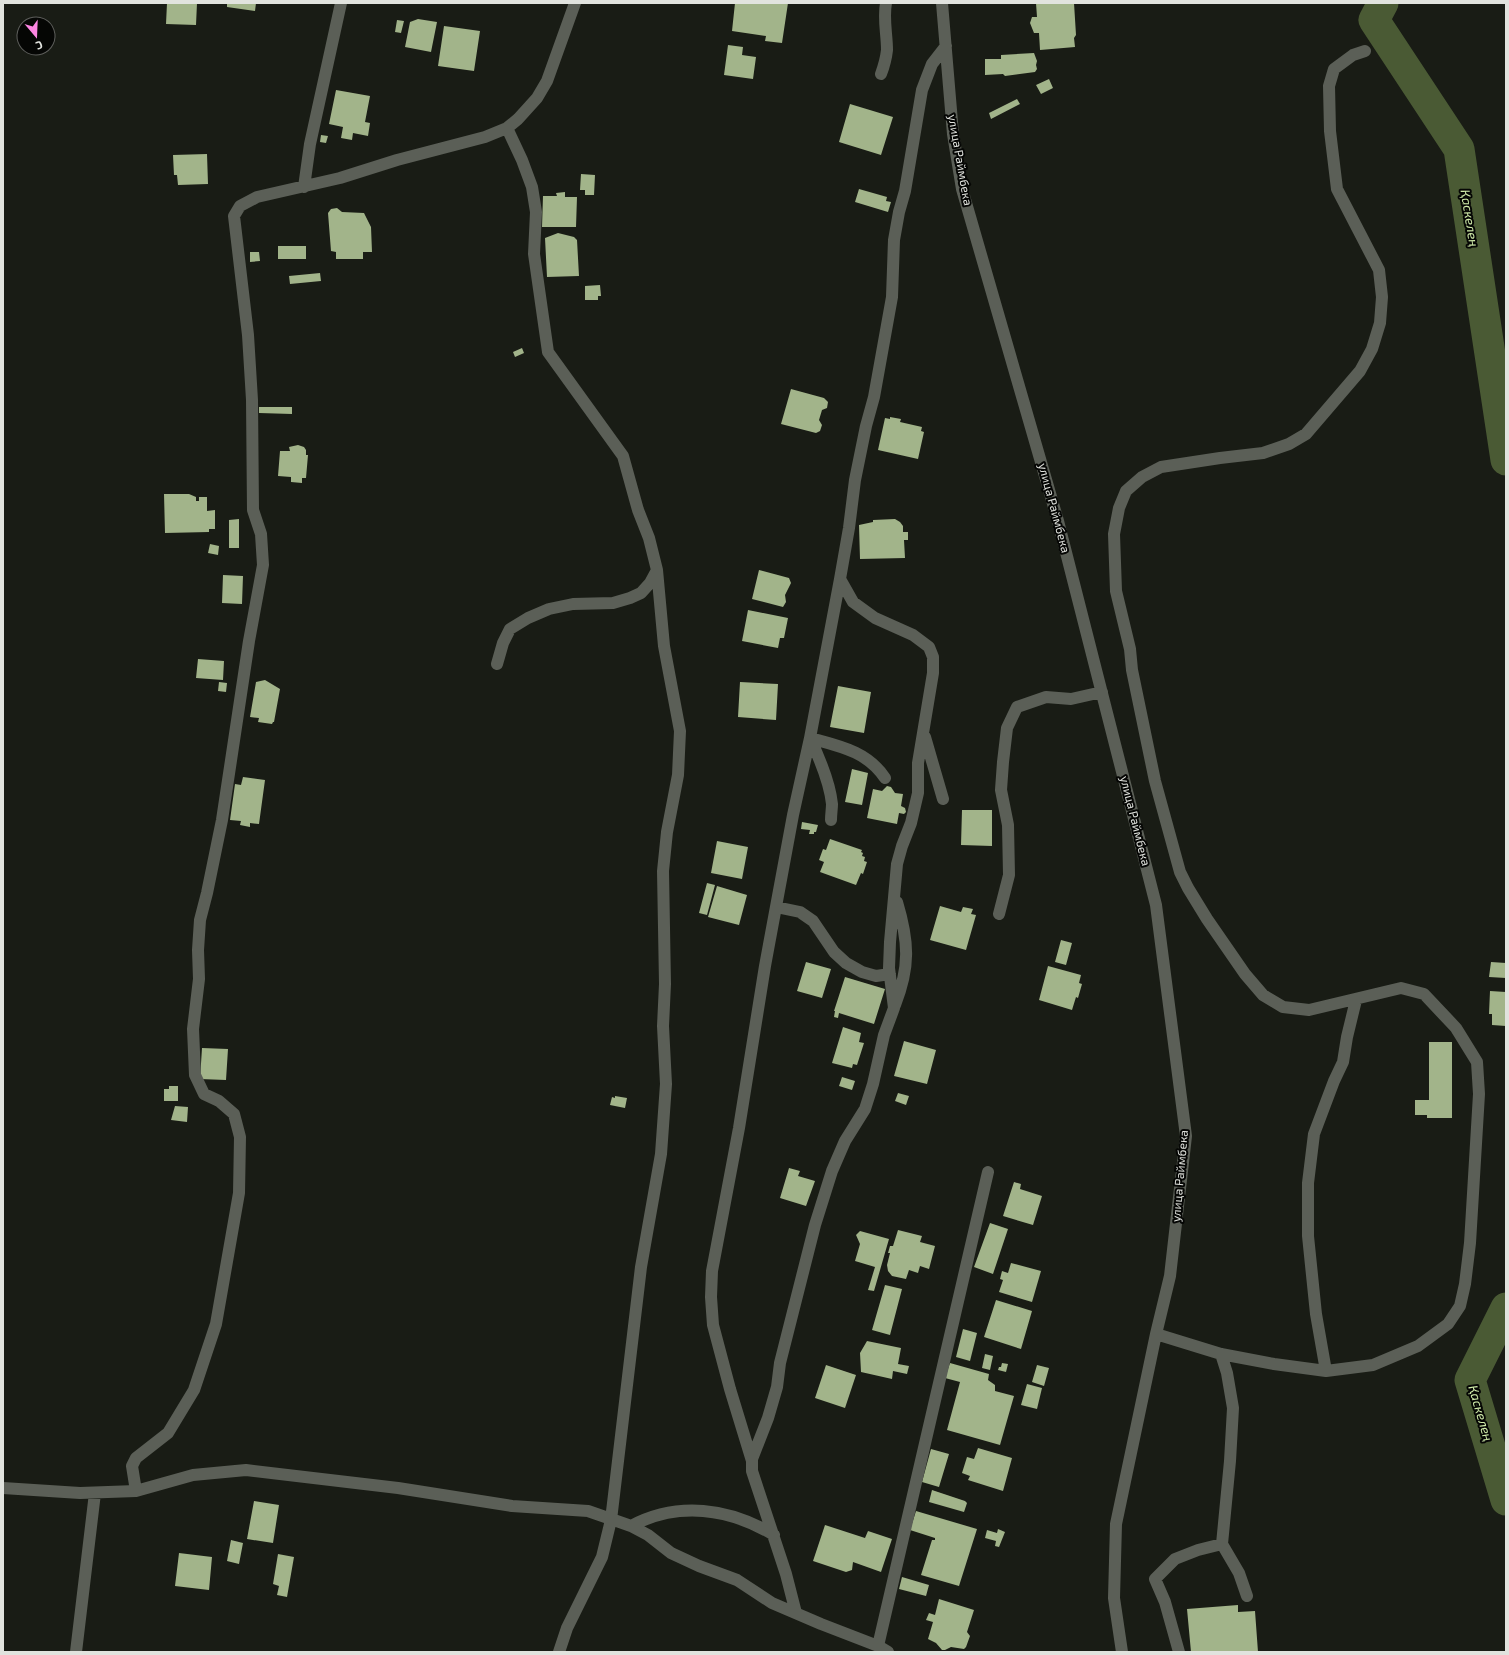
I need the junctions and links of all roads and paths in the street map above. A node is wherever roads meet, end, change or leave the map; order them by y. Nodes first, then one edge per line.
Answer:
1 (341, 3) edge
2 (575, 3) edge
3 (886, 3) edge
4 (942, 3) edge
5 (946, 46) junction
6 (1365, 51) dead end
7 (881, 74) dead end
8 (507, 128) junction
9 (304, 187) junction
10 (657, 570) junction
11 (840, 579) junction
12 (497, 664) dead end
13 (1102, 692) junction
14 (923, 732) junction
15 (810, 738) junction
16 (885, 778) dead end
17 (943, 799) dead end
18 (831, 820) dead end
19 (895, 896) junction
20 (776, 907) junction
21 (999, 914) dead end
22 (890, 974) junction
23 (1356, 1000) junction
24 (894, 1008) junction
25 (988, 1172) dead end
26 (1156, 1334) junction
27 (1221, 1354) junction
28 (1326, 1371) junction
29 (752, 1461) junction
30 (3, 1488) edge
31 (136, 1491) junction
32 (95, 1493) junction
33 (610, 1520) junction
34 (631, 1526) junction
35 (774, 1535) junction
36 (1222, 1544) junction
37 (1248, 1596) dead end
38 (796, 1613) junction
39 (883, 1649) edge
40 (76, 1652) edge
41 (559, 1652) edge
42 (1122, 1652) edge
43 (1179, 1652) edge

1 - 9 street
2 - 8 street
3 - 7 street
4 - 5 street, улица Раймбека
5 - 11 street
5 - 13 street, улица Раймбека
6 - 23 street
8 - 9 street
8 - 10 street
9 - 31 street
10 - 12 street
10 - 33 street
11 - 14 street
11 - 15 street
13 - 21 street
13 - 26 street, улица Раймбека
14 - 17 street
14 - 19 street
15 - 16 street
15 - 18 street
15 - 20 street
19 - 22 street
19 - 24 street
20 - 22 street
20 - 29 street
22 - 24 street
23 - 28 street
23 - 28 street
24 - 29 street
25 - 39 street
26 - 27 street
26 - 42 street, улица Раймбека
27 - 28 street
27 - 36 street
29 - 35 street
30 - 32 street
31 - 32 street
31 - 33 street
32 - 40 street
33 - 34 street
33 - 41 street
34 - 35 street
34 - 38 street
35 - 38 street
36 - 37 street
36 - 43 street
38 - 39 street

